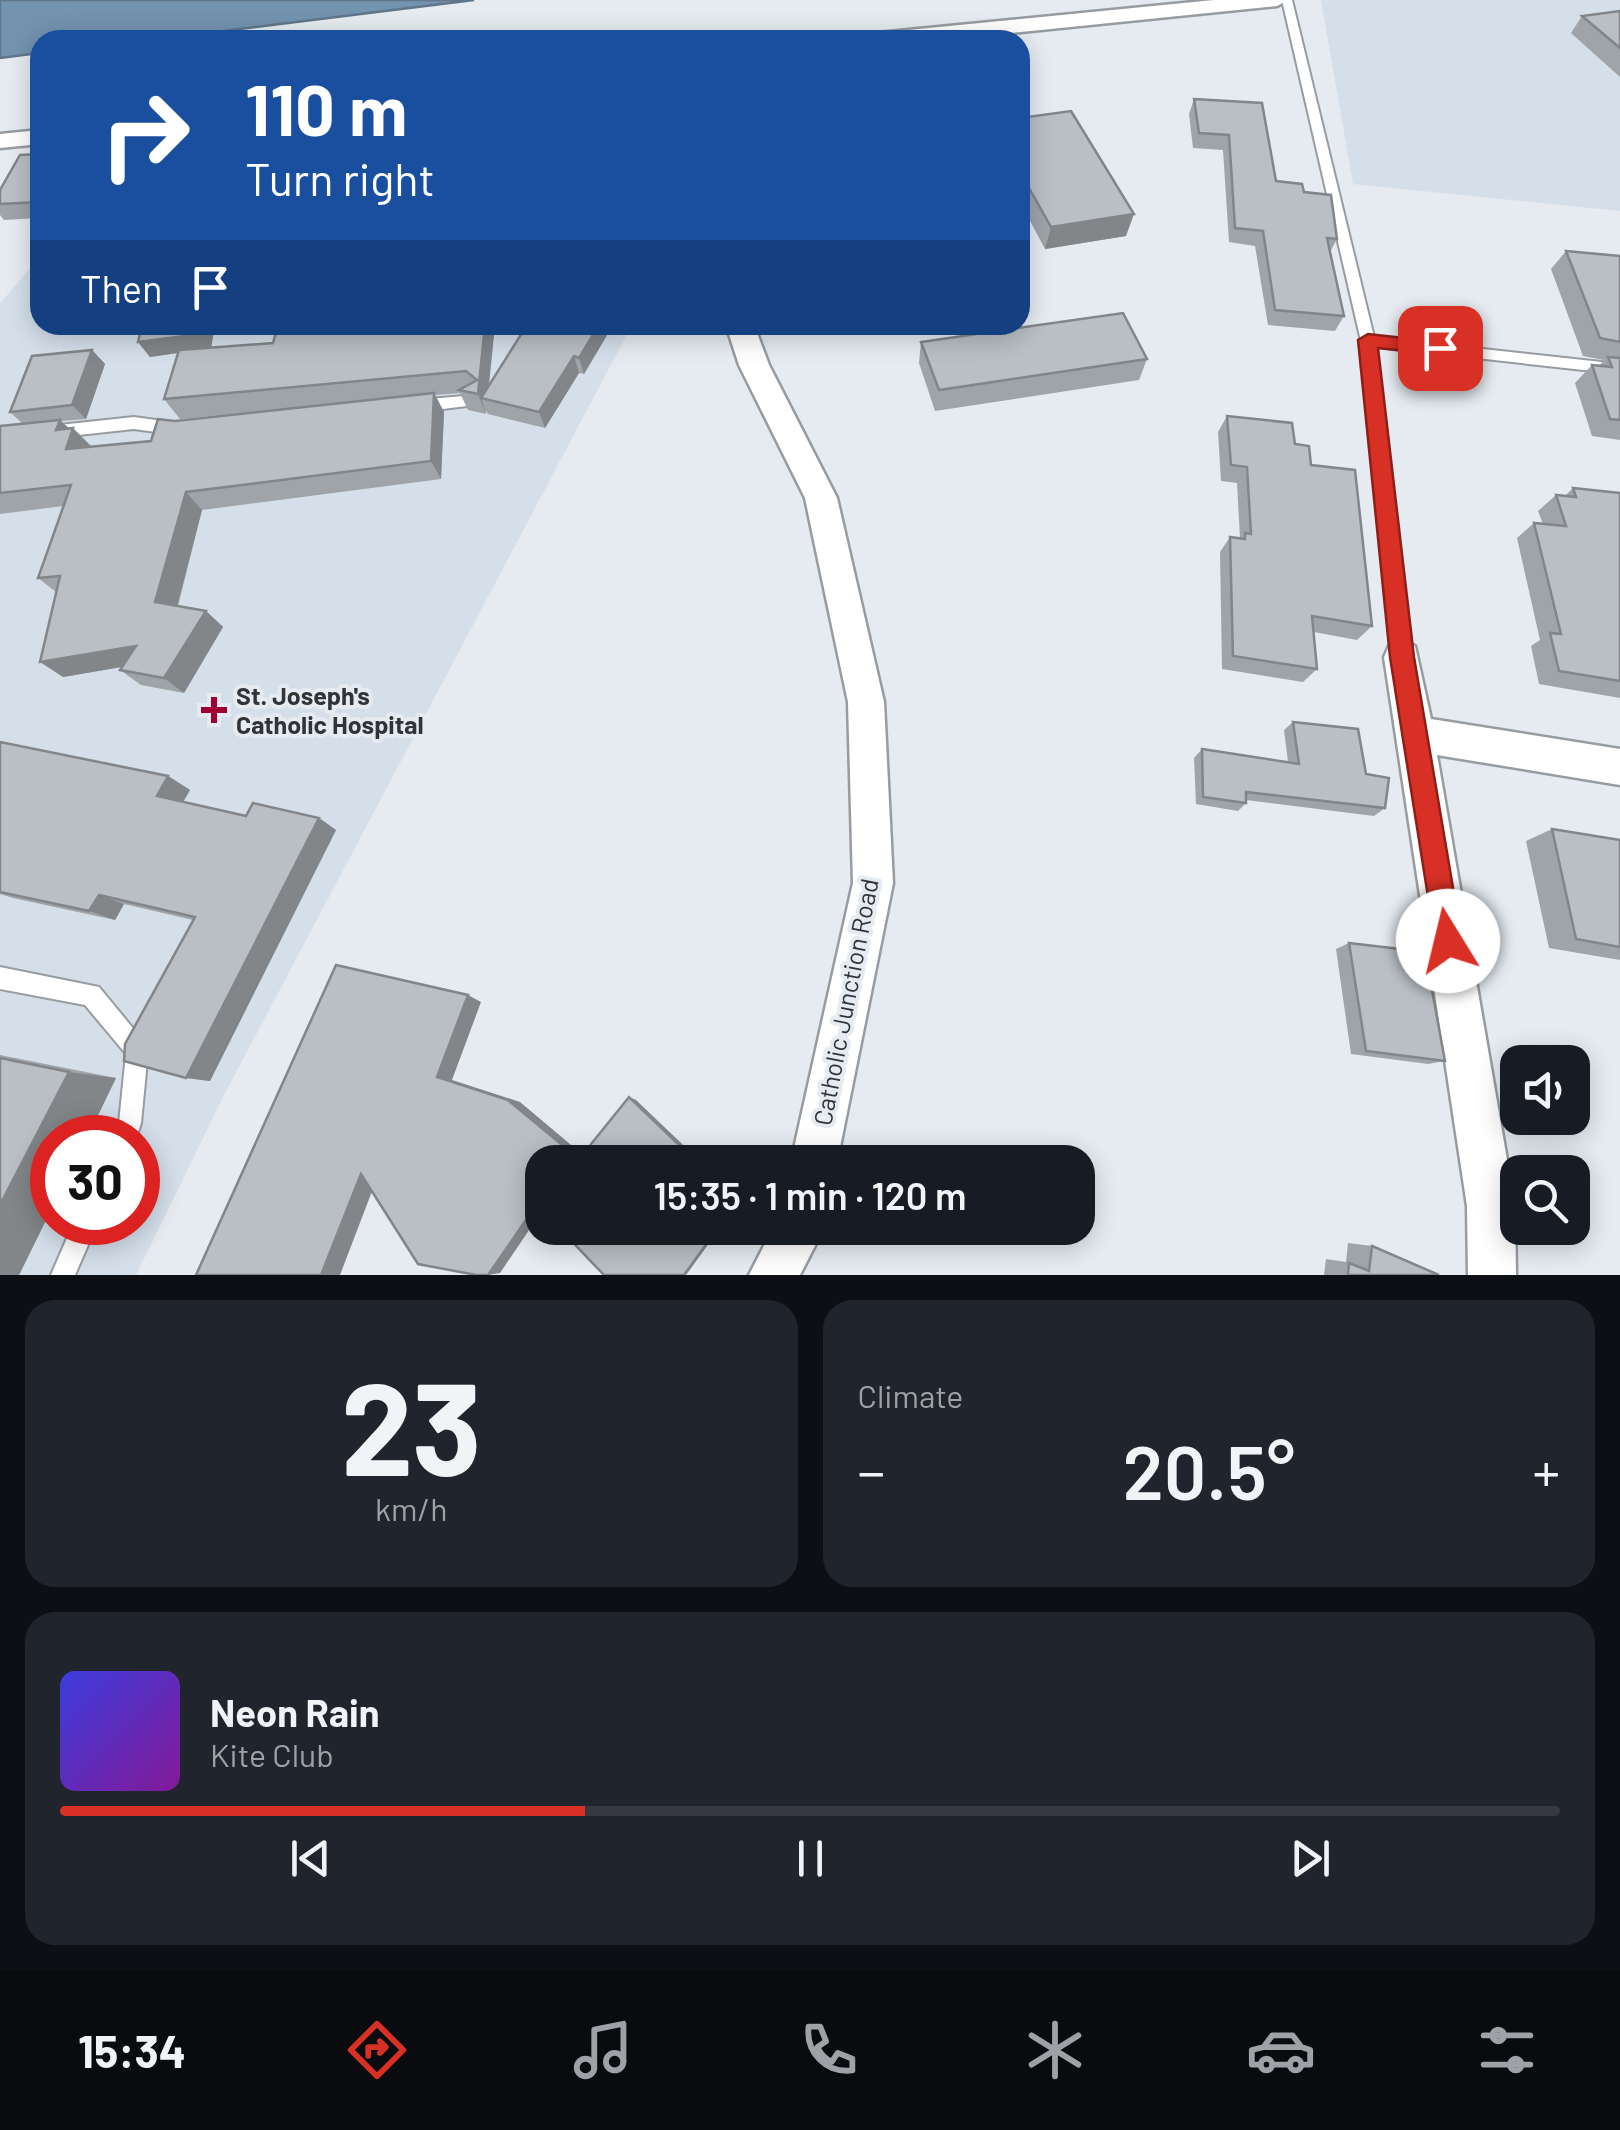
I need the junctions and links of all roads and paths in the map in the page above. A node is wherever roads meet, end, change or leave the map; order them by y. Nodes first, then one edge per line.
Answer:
1 (1276, 0) edge
2 (1287, 0) edge
3 (978, 30) edge
4 (30, 138) edge
5 (0, 142) edge
6 (744, 335) edge
7 (1368, 340) junction
8 (1620, 368) edge
9 (475, 400) edge
10 (399, 408) edge
11 (191, 430) edge
12 (38, 434) edge
13 (1402, 657) joint
14 (1415, 734) junction
15 (1620, 767) edge
16 (0, 978) edge
17 (131, 1115) edge
18 (818, 1145) edge
19 (76, 1245) edge
20 (790, 1245) edge
21 (63, 1275) edge
22 (773, 1275) edge
23 (1492, 1275) edge

1 - 3 street
2 - 7 lane
4 - 5 street
6 - 18 street, Catholic Junction Road
7 - 8 lane
7 - 13 lane
9 - 10 lane
11 - 12 lane
13 - 14 street
14 - 15 street
14 - 23 street
16 - 17 lane
19 - 21 lane
20 - 22 street

